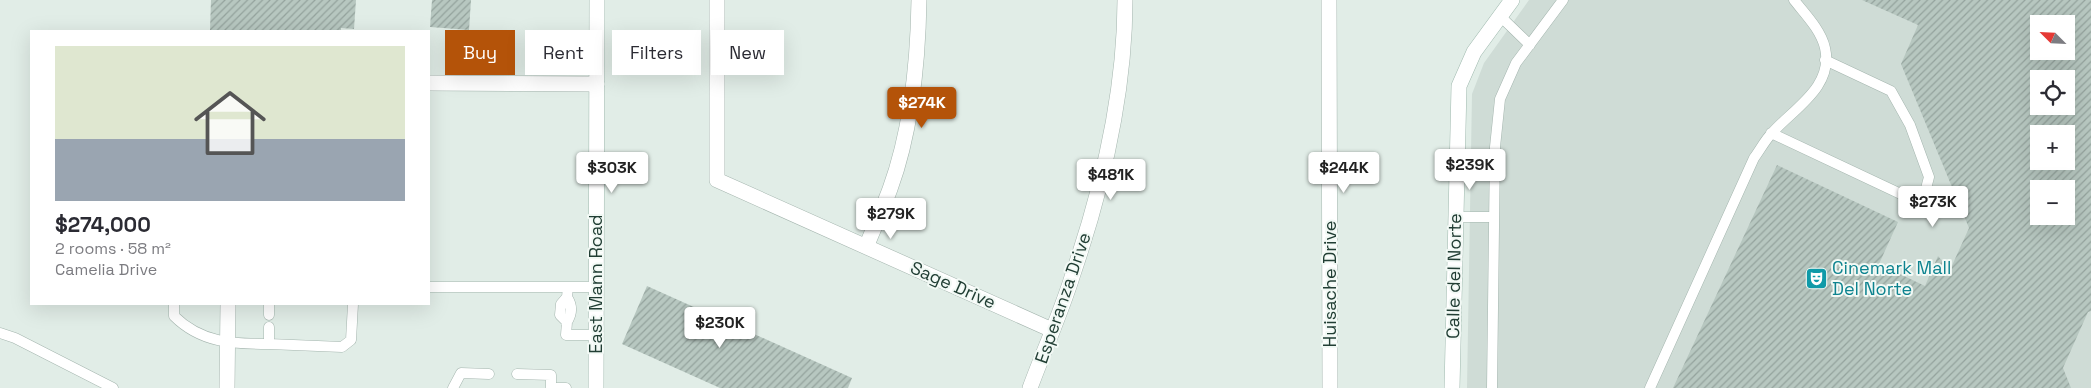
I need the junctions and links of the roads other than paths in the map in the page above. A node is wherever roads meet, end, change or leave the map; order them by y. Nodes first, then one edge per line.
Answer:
1 (597, 0) edge
2 (717, 0) edge
3 (919, 0) edge
4 (1125, 0) edge
5 (1329, 0) edge
6 (1512, 0) edge
7 (1563, 0) edge
8 (1794, 0) edge
9 (1500, 16) junction
10 (1530, 45) junction
11 (1825, 60) junction
12 (430, 83) edge
13 (597, 84) junction
14 (1771, 133) junction
15 (1455, 217) junction
16 (1494, 217) junction
17 (867, 245) junction
18 (430, 287) edge
19 (596, 287) junction
20 (568, 292) junction
21 (174, 305) edge
22 (228, 305) edge
23 (270, 305) edge
24 (353, 305) edge
25 (269, 316) dead end
26 (269, 327) dead end
27 (1052, 330) junction
28 (0, 333) edge
29 (596, 335) junction
30 (227, 344) junction
31 (269, 344) junction
32 (489, 374) dead end
33 (517, 374) dead end
34 (551, 387) edge
35 (113, 388) edge
36 (227, 388) edge
37 (453, 388) edge
38 (566, 388) edge
39 (596, 388) edge
40 (1030, 388) edge
41 (1330, 388) edge
42 (1452, 388) edge
43 (1492, 388) edge
44 (1650, 388) edge

1 - 13 street, East Mann Road
2 - 17 street, Sage Drive
3 - 17 street
4 - 27 street, Esperanza Drive
5 - 41 street, Huisache Drive
6 - 9 street, Calle del Norte
7 - 10 lane
8 - 11 lane
9 - 10 lane
9 - 15 street, Calle del Norte
10 - 16 lane
11 - 14 lane
11 - 14 lane
12 - 13 street
13 - 19 street, East Mann Road
14 - 44 lane
15 - 16 lane
15 - 42 street, Calle del Norte
16 - 43 lane
17 - 27 street, Sage Drive
18 - 20 lane
19 - 20 lane
19 - 29 street, East Mann Road
20 - 29 lane
21 - 30 lane
22 - 30 street
23 - 25 lane
24 - 31 lane
26 - 31 lane
27 - 40 street, Esperanza Drive
28 - 35 lane
29 - 39 street, East Mann Road
30 - 31 lane
30 - 36 street
32 - 37 lane
33 - 34 lane
34 - 38 lane

